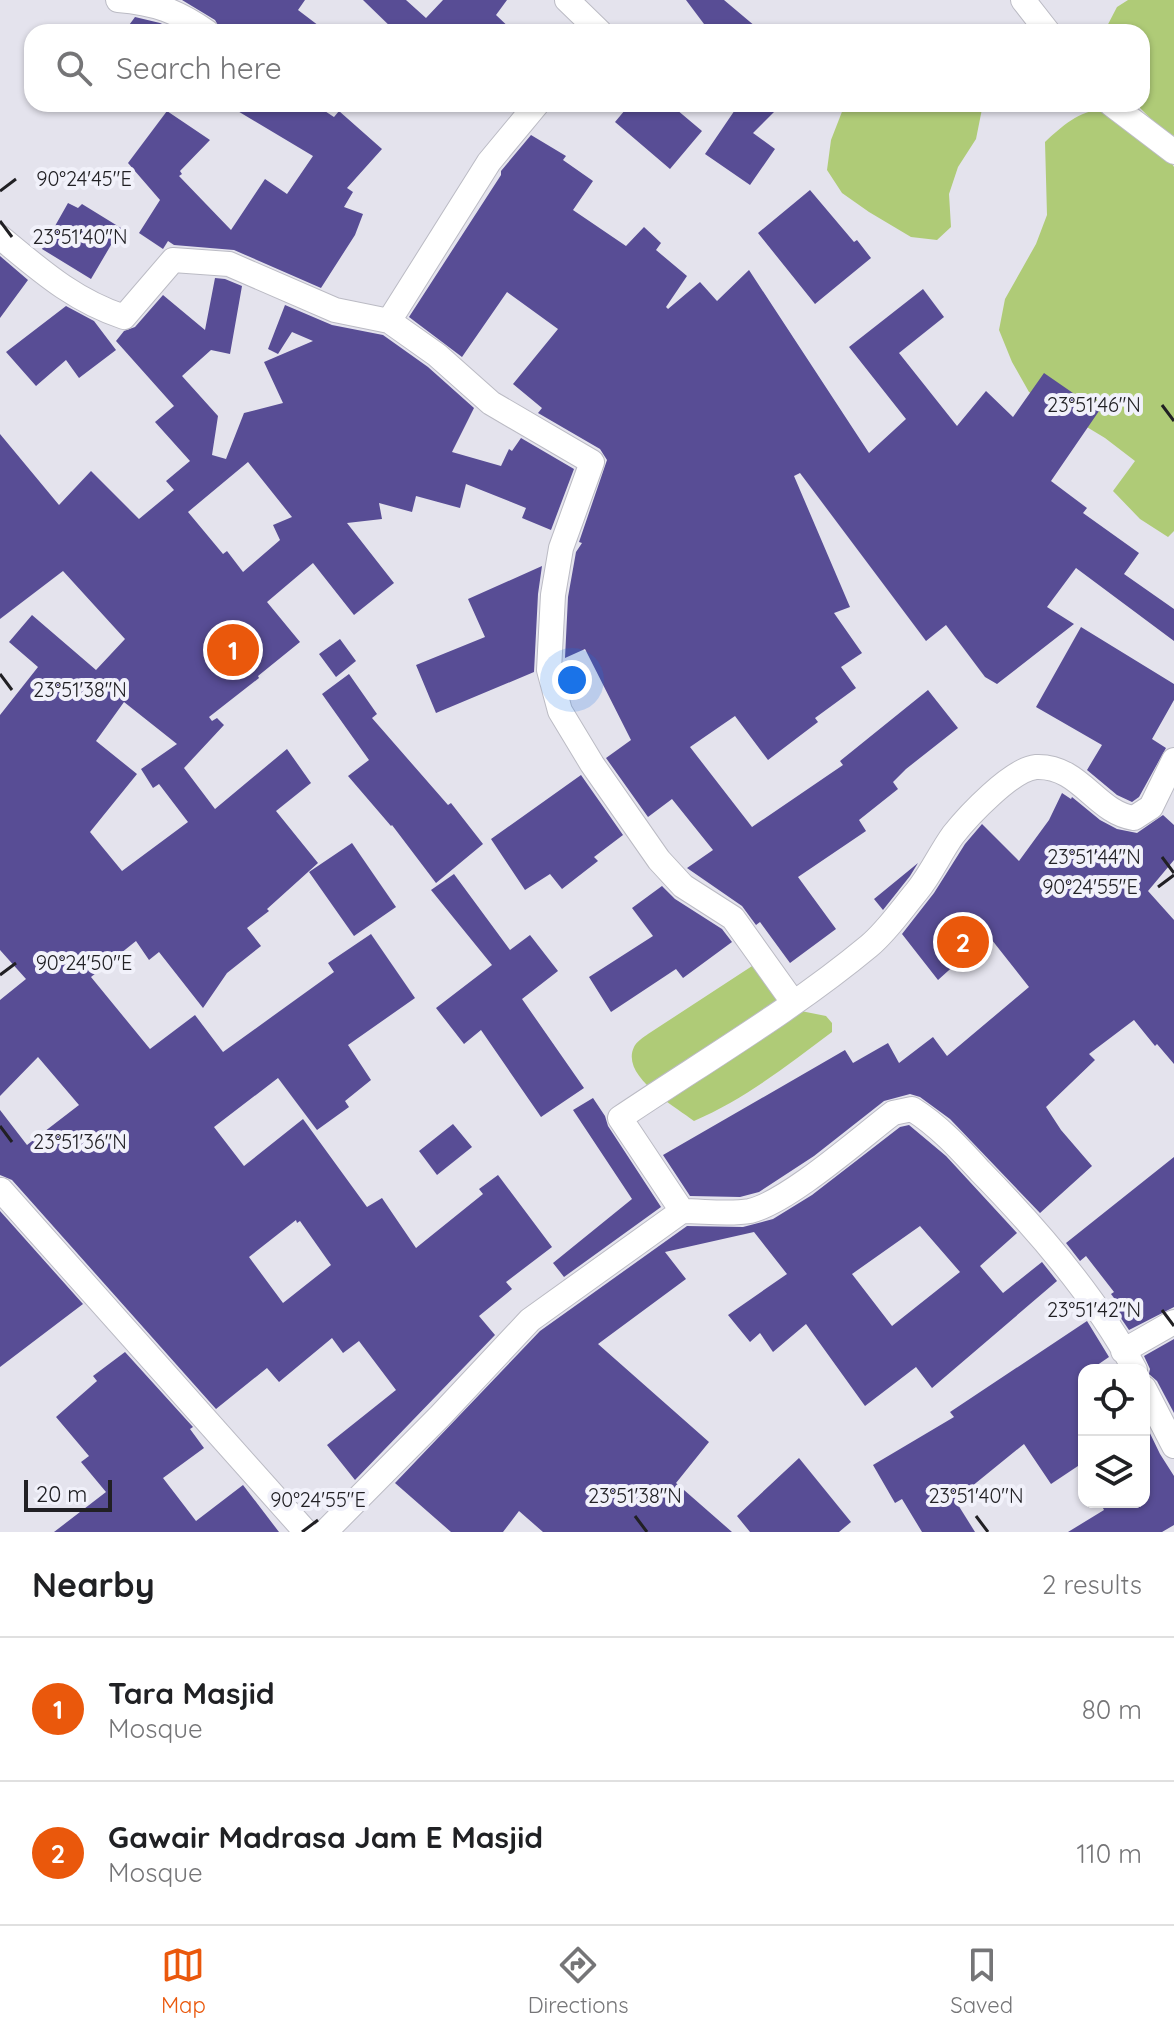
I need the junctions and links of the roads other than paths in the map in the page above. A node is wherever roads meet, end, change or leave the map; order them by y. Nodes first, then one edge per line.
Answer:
1 (118, 0) edge
2 (567, 0) edge
3 (1023, 0) edge
4 (196, 24) edge
5 (592, 24) edge
6 (1042, 24) edge
7 (530, 112) edge
8 (1122, 112) edge
9 (1174, 152) edge
10 (0, 237) edge
11 (389, 321) junction
12 (1174, 760) edge
13 (793, 1002) junction
14 (1, 1190) edge
15 (682, 1211) junction
16 (1174, 1322) edge
17 (1129, 1360) edge
18 (1150, 1400) edge
19 (1174, 1446) edge
20 (306, 1532) edge
21 (325, 1532) edge

1 - 4 street
2 - 5 street
3 - 6 street
7 - 11 street
8 - 9 street
10 - 11 street
11 - 13 street
12 - 13 street
13 - 15 street
14 - 20 street
15 - 17 street
15 - 21 street
16 - 17 street
18 - 19 street

